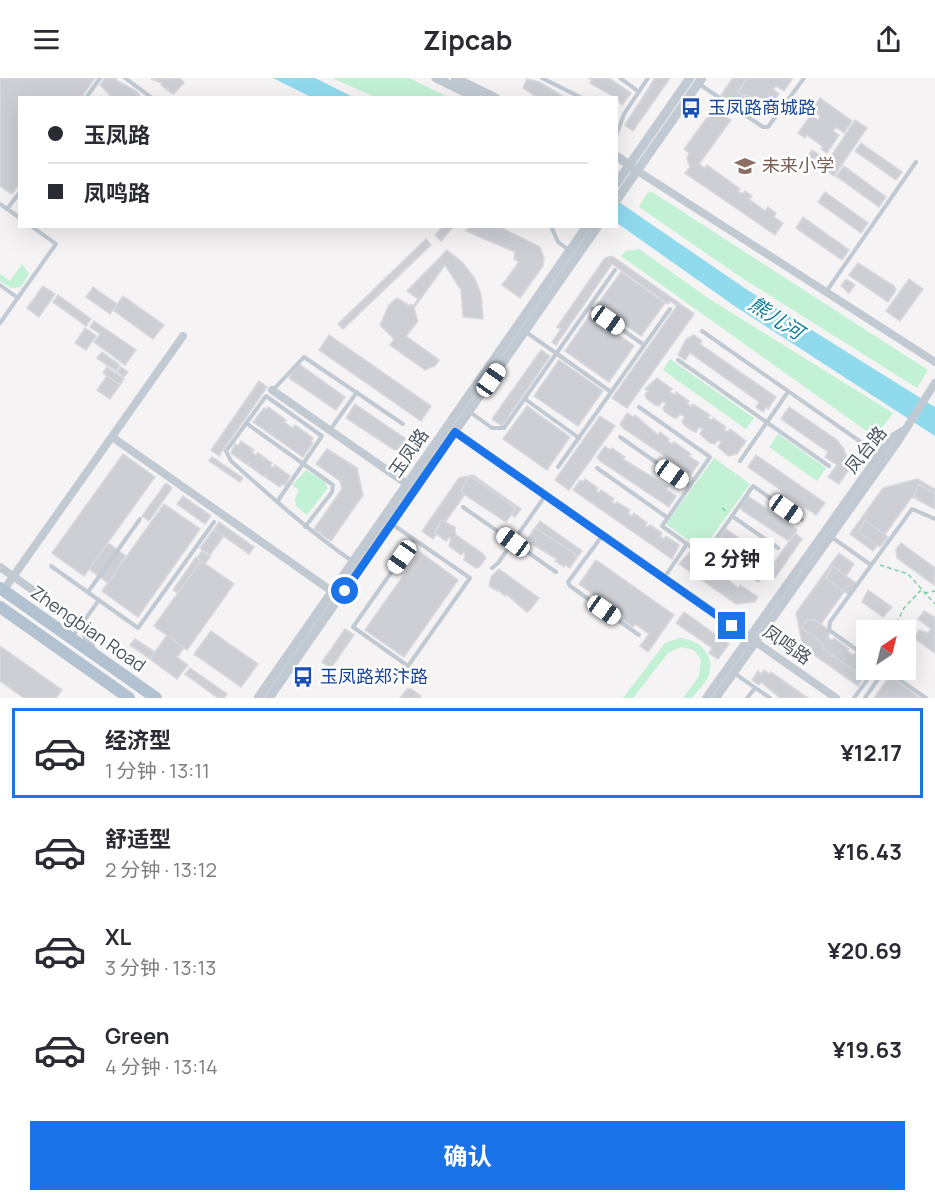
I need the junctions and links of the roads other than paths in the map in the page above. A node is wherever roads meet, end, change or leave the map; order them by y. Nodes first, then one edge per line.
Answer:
1 (100, 78) edge
2 (125, 78) edge
3 (436, 78) edge
4 (455, 78) edge
5 (542, 78) edge
6 (620, 78) edge
7 (648, 78) edge
8 (804, 78) edge
9 (697, 80) edge
10 (639, 92) junction
11 (87, 96) edge
12 (149, 96) edge
13 (473, 96) edge
14 (492, 96) edge
15 (578, 96) edge
16 (618, 115) edge
17 (623, 117) junction
18 (618, 131) edge
19 (618, 157) edge
20 (916, 162) dead end
21 (618, 163) edge
22 (634, 168) junction
23 (620, 185) edge
24 (18, 195) edge
25 (0, 204) edge
26 (7, 209) junction
27 (18, 217) edge
28 (34, 228) edge
29 (553, 228) edge
30 (586, 228) edge
31 (597, 228) edge
32 (570, 251) junction
33 (615, 270) dead end
34 (0, 285) edge
35 (825, 292) junction
36 (18, 298) junction
37 (590, 307) junction
38 (670, 309) dead end
39 (0, 323) edge
40 (525, 331) junction
41 (702, 331) dead end
42 (183, 336) dead end
43 (644, 345) junction
44 (557, 353) junction
45 (678, 360) dead end
46 (935, 362) edge
47 (935, 383) edge
48 (272, 390) joint
49 (357, 392) junction
50 (611, 392) junction
51 (788, 392) junction
52 (525, 399) junction
53 (639, 406) dead end
54 (469, 412) junction
55 (767, 422) junction
56 (246, 423) junction
57 (403, 424) dead end
58 (330, 430) junction
59 (903, 430) junction
60 (455, 432) junction
61 (112, 436) junction
62 (620, 437) dead end
63 (579, 438) junction
64 (879, 455) junction
65 (740, 461) dead end
66 (304, 463) junction
67 (829, 466) dead end
68 (558, 467) dead end
69 (597, 468) dead end
70 (407, 484) junction
71 (690, 486) junction
72 (546, 495) junction
73 (277, 502) junction
74 (463, 507) dead end
75 (732, 516) junction
76 (668, 518) junction
77 (140, 519) dead end
78 (935, 519) edge
79 (802, 520) dead end
80 (213, 522) dead end
81 (392, 524) junction
82 (305, 527) junction
83 (602, 535) junction
84 (831, 536) junction
85 (414, 540) junction
86 (513, 542) junction
87 (687, 544) junction
88 (711, 547) junction
89 (778, 548) dead end
90 (354, 562) junction
91 (872, 563) junction
92 (51, 566) dead end
93 (0, 567) edge
94 (492, 568) dead end
95 (556, 572) dead end
96 (13, 576) junction
97 (664, 578) junction
98 (758, 580) dead end
99 (2, 590) edge
100 (88, 592) junction
101 (333, 592) junction
102 (99, 600) junction
103 (0, 607) edge
104 (81, 624) junction
105 (639, 635) dead end
106 (71, 638) junction
107 (752, 640) junction
108 (856, 649) edge
109 (94, 655) junction
110 (734, 673) junction
111 (867, 680) edge
112 (877, 680) edge
113 (901, 680) edge
114 (755, 688) junction
115 (129, 698) edge
116 (156, 698) edge
117 (258, 698) edge
118 (269, 698) edge
119 (706, 698) edge
120 (716, 698) edge
121 (747, 698) edge
122 (770, 698) edge
123 (836, 698) edge
124 (854, 698) edge
125 (865, 698) edge
126 (926, 698) edge

1 - 11 lane
2 - 12 lane
3 - 13 street
4 - 14 street
5 - 15 lane
6 - 10 lane
7 - 10 lane
8 - 9 lane
9 - 22 street
10 - 17 lane
16 - 17 lane
17 - 18 lane
19 - 22 street
20 - 35 lane
21 - 22 street
22 - 23 street
22 - 35 street
24 - 26 lane
25 - 26 lane
26 - 27 lane
28 - 36 lane
29 - 32 lane
30 - 32 street, 玉凤路
31 - 40 street, 玉凤路
32 - 70 street, 玉凤路
33 - 37 lane
34 - 36 lane
35 - 46 street
36 - 39 lane
37 - 43 lane
37 - 44 lane
38 - 43 lane
40 - 44 lane
40 - 54 street, 玉凤路
41 - 51 lane
42 - 61 street
43 - 50 lane
44 - 50 lane
44 - 52 lane
45 - 55 lane
47 - 59 street
48 - 49 lane
48 - 58 street
49 - 57 lane
49 - 58 lane
50 - 63 lane
51 - 55 lane
51 - 64 lane
52 - 54 lane
52 - 63 lane
53 - 71 lane
54 - 60 street, 玉凤路
55 - 65 lane
55 - 67 lane
56 - 66 lane
56 - 66 lane
56 - 73 lane
58 - 70 street
59 - 64 street, 凤台路
59 - 84 street, 凤台路
60 - 72 street, 凤鸣路
60 - 81 street, 玉凤路
61 - 96 street
61 - 101 street
62 - 71 lane
63 - 68 lane
64 - 107 street, 凤台路
66 - 73 lane
66 - 82 lane
69 - 76 lane
70 - 90 street, 玉凤路
71 - 76 lane
72 - 83 street, 凤鸣路
72 - 86 lane
73 - 82 lane
74 - 86 lane
75 - 79 lane
75 - 88 lane
75 - 89 lane
76 - 87 lane
77 - 100 lane
78 - 91 lane
80 - 102 lane
81 - 85 lane
81 - 118 street, 玉凤路
82 - 90 lane
83 - 97 street, 凤鸣路
83 - 105 lane
84 - 91 lane
84 - 107 street, 凤台路
85 - 85 lane
86 - 94 lane
86 - 95 lane
87 - 88 lane
87 - 97 lane
88 - 98 lane
90 - 101 street, 玉凤路
91 - 108 lane
92 - 100 lane
93 - 96 street
96 - 99 street
96 - 104 street
97 - 107 street, 凤鸣路
99 - 106 main road, Zhengbian Road
100 - 102 lane
101 - 117 street, 玉凤路
102 - 104 lane
103 - 115 main road, Zhengbian Road
104 - 106 lane
104 - 109 street
106 - 109 main road, Zhengbian Road
107 - 110 street, 凤台路
107 - 119 street, 凤台路
107 - 123 street, 凤鸣路
109 - 116 main road, Zhengbian Road
110 - 114 lane
110 - 120 street, 凤台路
111 - 124 lane
112 - 125 lane
113 - 126 lane
114 - 121 lane
114 - 122 lane

